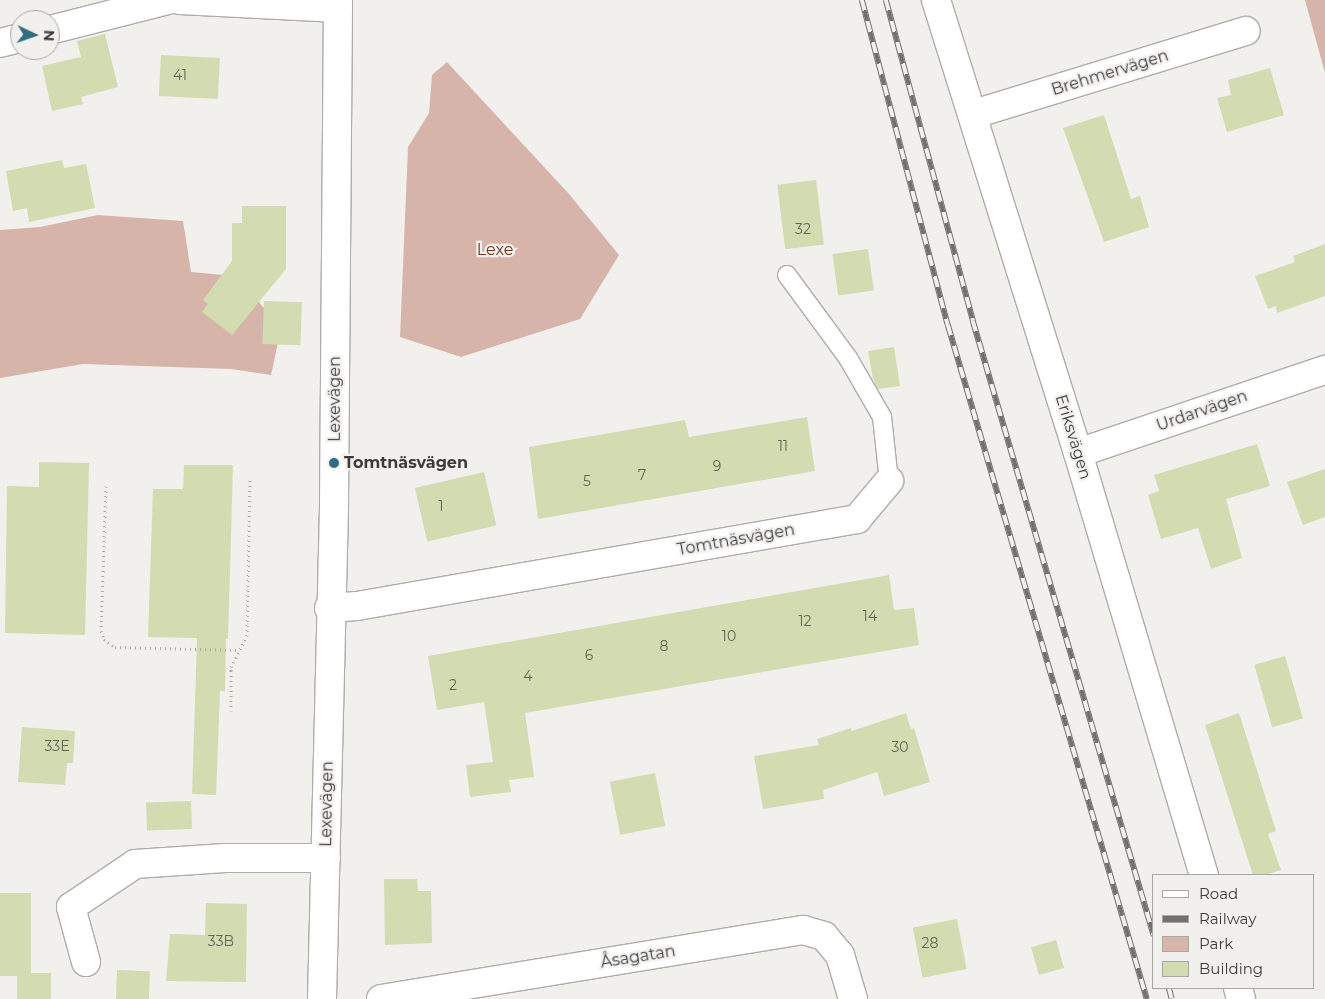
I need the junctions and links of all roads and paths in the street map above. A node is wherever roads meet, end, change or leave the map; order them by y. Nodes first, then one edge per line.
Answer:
1 (168, 0) edge
2 (180, 0) edge
3 (936, 0) edge
4 (338, 4) edge
5 (60, 27) edge
6 (1246, 32) dead end
7 (974, 114) junction
8 (787, 275) dead end
9 (1325, 370) edge
10 (1078, 453) junction
11 (250, 477) dead end
12 (889, 481) joint
13 (106, 486) dead end
14 (329, 608) junction
15 (238, 650) junction
16 (231, 711) dead end
17 (326, 858) junction
18 (1204, 874) edge
19 (86, 962) dead end
20 (322, 999) edge
21 (381, 999) edge
22 (853, 999) edge

1 - 5 street
2 - 4 street
3 - 7 street, Eriksvägen
4 - 14 street, Lexevägen
6 - 7 street, Brehmervägen
7 - 10 street, Eriksvägen
8 - 12 lane
9 - 10 street, Urdarvägen
10 - 18 street, Eriksvägen
11 - 15 path
12 - 14 street, Tomtnäsvägen
13 - 15 path
14 - 17 street, Lexevägen
15 - 16 path
17 - 19 street, Lexevägen
17 - 20 street, Lexevägen
21 - 22 street, Åsagatan

